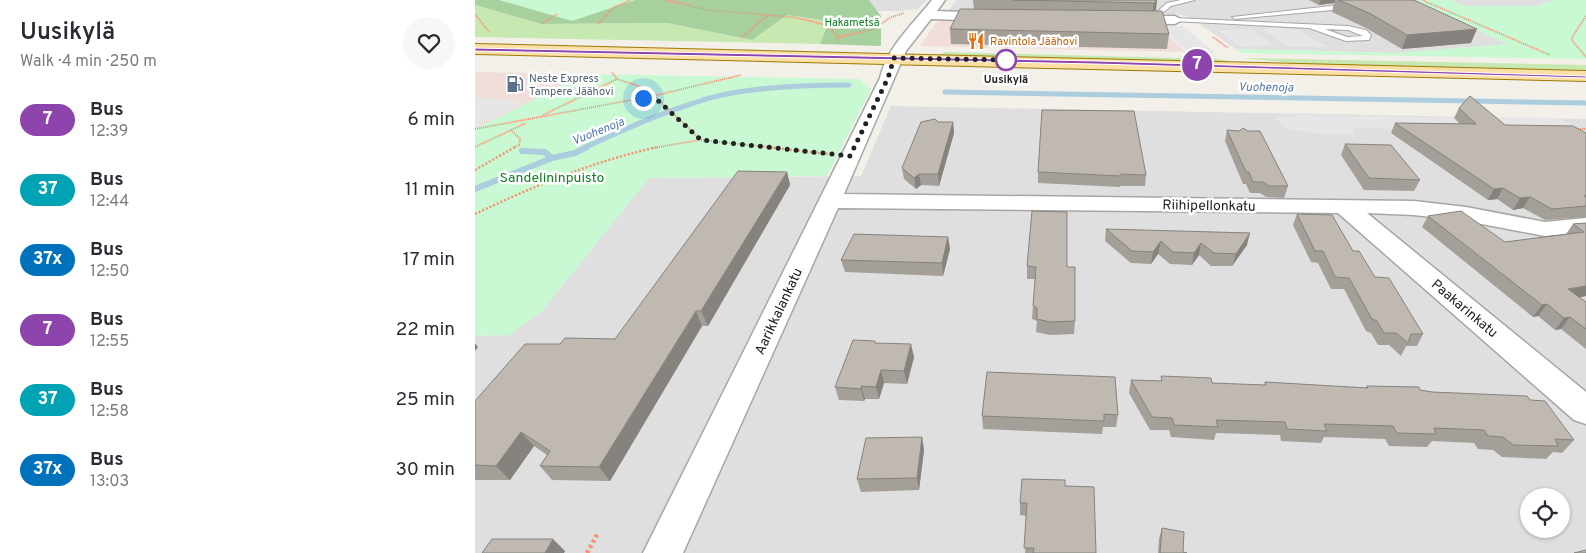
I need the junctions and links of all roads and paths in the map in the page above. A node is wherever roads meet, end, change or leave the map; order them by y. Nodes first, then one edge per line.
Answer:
1 (631, 0) edge
2 (666, 0) edge
3 (1192, 0) edge
4 (1341, 0) edge
5 (1422, 0) edge
6 (933, 8) edge
7 (475, 14) edge
8 (557, 14) dead end
9 (768, 15) junction
10 (1586, 16) edge
11 (1002, 17) edge
12 (1111, 19) edge
13 (1151, 20) junction
14 (1175, 20) joint
15 (1192, 21) junction
16 (541, 24) dead end
17 (598, 24) dead end
18 (1312, 27) junction
19 (496, 36) dead end
20 (838, 37) junction
21 (741, 38) dead end
22 (838, 47) dead end
23 (475, 49) edge
24 (1586, 57) edge
25 (1555, 58) dead end
26 (475, 61) edge
27 (892, 63) junction
28 (612, 72) dead end
29 (743, 75) dead end
30 (1586, 76) edge
31 (617, 79) junction
32 (1586, 81) edge
33 (653, 96) junction
34 (533, 120) junction
35 (1569, 128) edge
36 (475, 129) edge
37 (1586, 129) edge
38 (511, 130) junction
39 (701, 140) junction
40 (475, 147) edge
41 (514, 149) junction
42 (520, 150) dead end
43 (850, 156) junction
44 (475, 170) edge
45 (829, 201) junction
46 (1344, 206) junction
47 (475, 214) edge
48 (1586, 225) edge
49 (1586, 411) edge
50 (598, 533) dead end
51 (587, 553) edge
52 (663, 553) edge

1 - 17 path
2 - 9 path
3 - 13 lane
4 - 15 lane
5 - 25 path
6 - 11 street
6 - 20 path
6 - 27 street, Aarikkalankatu
7 - 19 path
8 - 16 path
9 - 20 path
9 - 21 path
10 - 24 path
12 - 13 street
13 - 14 street
14 - 15 lane
15 - 18 lane
18 - 18 lane
20 - 22 path
23 - 27 main road
26 - 27 main road
27 - 30 main road
27 - 32 main road
27 - 43 street, Aarikkalankatu
28 - 31 path
29 - 33 path
31 - 33 path
31 - 34 path
33 - 34 path
33 - 39 path
34 - 36 path
34 - 38 path
35 - 37 path
38 - 40 path
38 - 41 path
39 - 43 path
39 - 47 path
41 - 42 path
41 - 44 path
43 - 45 street, Aarikkalankatu
45 - 46 street, Riihipellonkatu
45 - 52 street, Aarikkalankatu
46 - 48 street, Riihipellonkatu
46 - 49 street, Paakarinkatu
50 - 51 path

